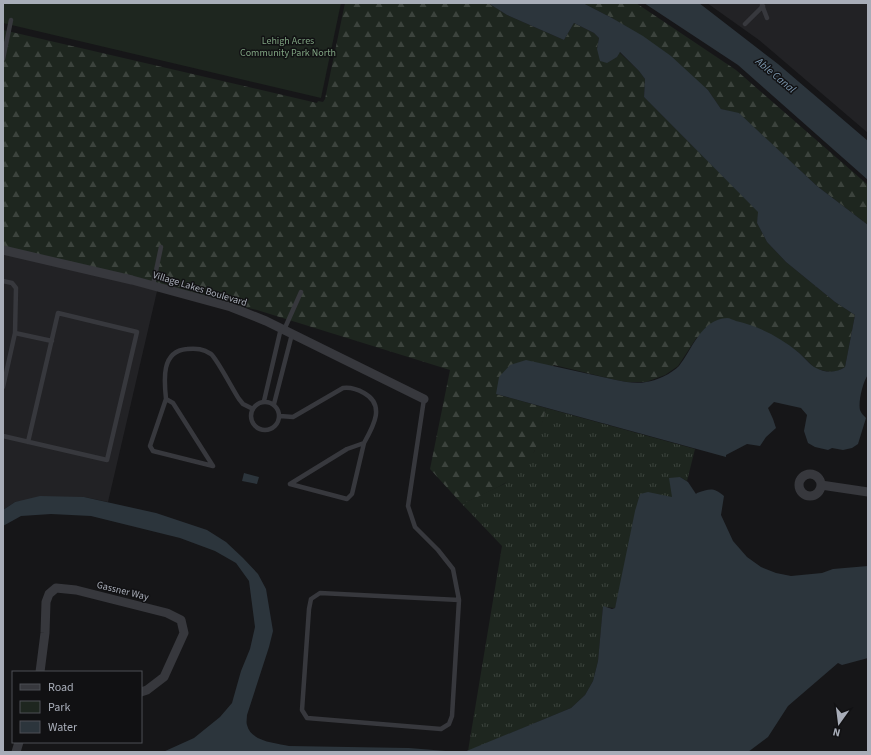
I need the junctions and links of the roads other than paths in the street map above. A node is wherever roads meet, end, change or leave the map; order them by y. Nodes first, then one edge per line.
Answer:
1 (762, 4) edge
2 (767, 18) dead end
3 (11, 20) dead end
4 (745, 24) dead end
5 (3, 59) edge
6 (161, 247) dead end
7 (3, 250) edge
8 (3, 281) edge
9 (153, 285) junction
10 (302, 292) dead end
11 (285, 330) junction
12 (15, 333) junction
13 (52, 341) junction
14 (3, 387) edge
15 (166, 399) junction
16 (424, 400) joint
17 (264, 401) junction
18 (274, 404) junction
19 (253, 409) junction
20 (280, 416) junction
21 (3, 436) edge
22 (28, 442) junction
23 (364, 443) junction
24 (821, 485) dead end
25 (868, 492) edge
26 (459, 600) junction
27 (40, 671) edge
28 (142, 692) edge

1 - 2 lane
1 - 4 lane
3 - 5 lane
6 - 9 lane
7 - 9 street, Village Lakes Boulevard
8 - 12 lane
9 - 11 street, Village Lakes Boulevard
10 - 11 lane
11 - 16 street, Village Lakes Boulevard
11 - 17 lane
11 - 18 lane
12 - 13 lane
12 - 14 lane
13 - 22 lane
13 - 22 lane
15 - 15 lane
15 - 19 lane
16 - 26 lane
17 - 18 lane
17 - 19 lane
18 - 20 lane
19 - 20 lane
20 - 23 lane
21 - 22 lane
23 - 23 lane
24 - 25 street
26 - 26 lane
27 - 28 street, Gassner Way

